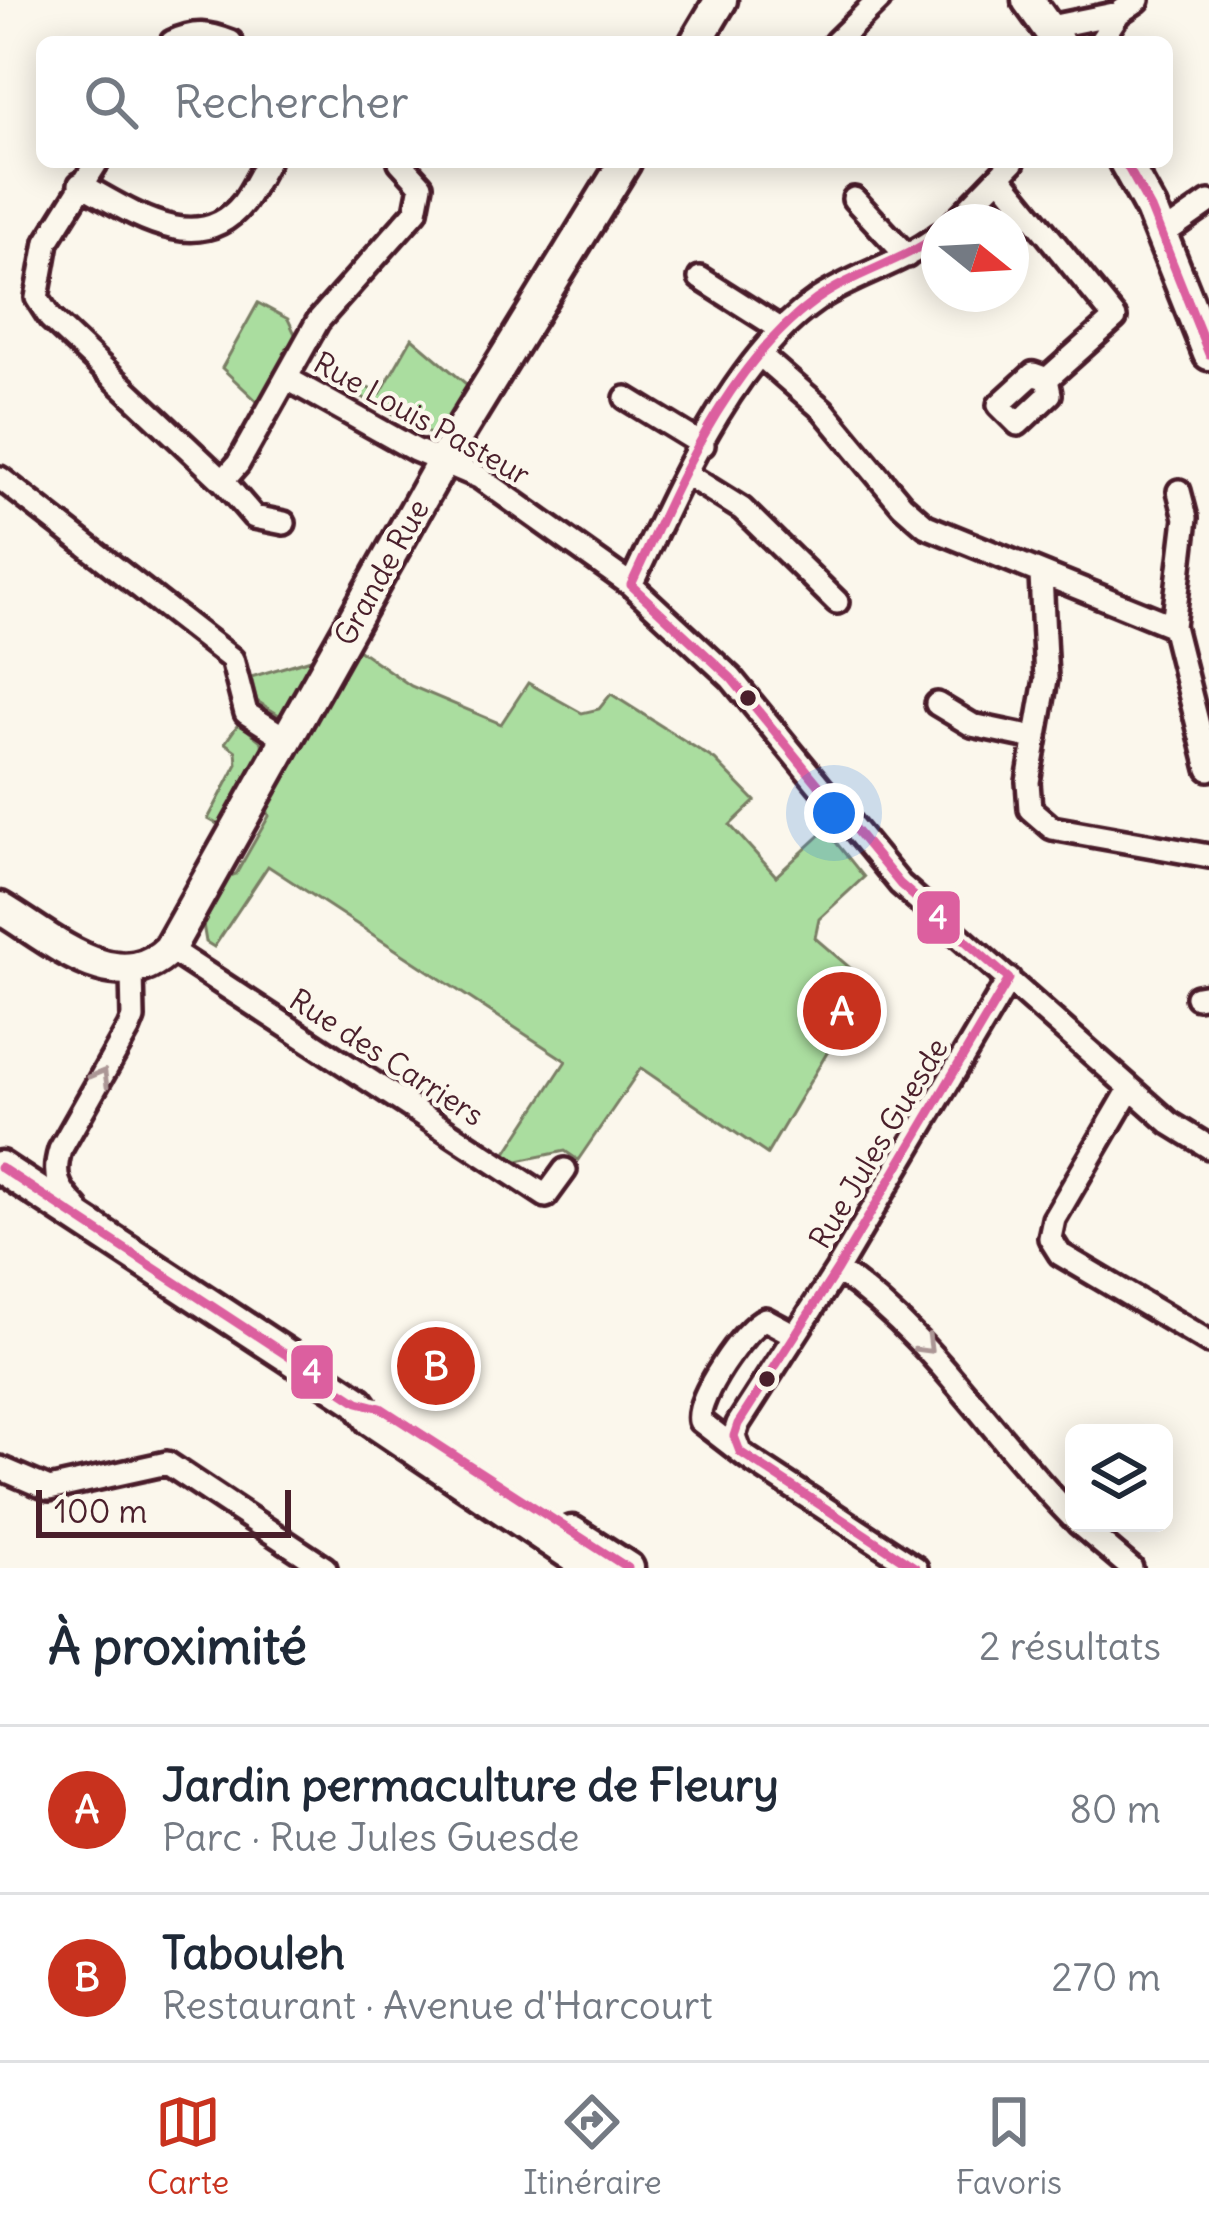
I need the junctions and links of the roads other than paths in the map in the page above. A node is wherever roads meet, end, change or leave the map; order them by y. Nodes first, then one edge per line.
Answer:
1 (721, 0) edge
2 (879, 0) edge
3 (1028, 0) edge
4 (1129, 7) edge
5 (185, 36) edge
6 (215, 36) edge
7 (700, 36) edge
8 (842, 36) edge
9 (1054, 36) edge
10 (1105, 36) edge
11 (92, 168) edge
12 (263, 168) edge
13 (405, 168) edge
14 (621, 168) edge
15 (1128, 168) edge
16 (1007, 170) edge
17 (80, 184) junction
18 (854, 199) dead end
19 (1209, 202) edge
20 (974, 204) edge
21 (1162, 235) junction
22 (921, 247) edge
23 (907, 256) junction
24 (700, 278) dead end
25 (782, 330) junction
26 (1209, 354) edge
27 (760, 355) junction
28 (286, 377) junction
29 (1047, 379) dead end
30 (626, 398) dead end
31 (703, 445) junction
32 (443, 461) junction
33 (686, 474) junction
34 (0, 478) edge
35 (223, 481) junction
36 (1179, 491) dead end
37 (284, 523) dead end
38 (1041, 575) junction
39 (631, 585) junction
40 (837, 602) dead end
41 (1173, 626) junction
42 (937, 704) dead end
43 (1034, 738) junction
44 (287, 739) junction
45 (1208, 764) edge
46 (1209, 856) edge
47 (0, 908) edge
48 (170, 949) junction
49 (133, 972) junction
50 (1009, 980) junction
51 (1130, 1088) junction
52 (1209, 1147) edge
53 (0, 1167) edge
54 (565, 1170) dead end
55 (101, 1232) junction
56 (837, 1270) junction
57 (795, 1335) junction
58 (1209, 1342) edge
59 (358, 1402) junction
60 (740, 1452) junction
61 (0, 1468) edge
62 (1065, 1509) edge
63 (1089, 1532) edge
64 (325, 1568) edge
65 (591, 1568) edge
66 (628, 1568) edge
67 (916, 1568) edge
68 (1131, 1568) edge

1 - 7 street
2 - 8 street
3 - 9 street
4 - 9 street
4 - 10 street
5 - 6 street
11 - 17 street
12 - 17 street
13 - 28 street
14 - 32 street, Grande Rue
15 - 21 street
16 - 20 street
16 - 29 street
17 - 35 street
18 - 23 street
19 - 21 street
21 - 26 street
22 - 23 street
23 - 25 street
24 - 25 street
25 - 27 street
27 - 31 street
27 - 38 street
28 - 32 street, Rue Louis Pasteur
28 - 35 street
30 - 31 street
31 - 33 street
32 - 39 street, Rue Louis Pasteur
32 - 44 street, Grande Rue
33 - 39 street
33 - 40 street
34 - 44 street
35 - 37 street
36 - 41 street
38 - 41 street
38 - 43 street
39 - 50 street, Rue Louis Pasteur
41 - 45 street
42 - 43 street
43 - 46 street
44 - 48 street, Grande Rue
47 - 49 street
48 - 49 street, Grande Rue
48 - 54 street, Rue des Carriers
55 -> 49 street
50 - 51 street, Rue Louis Pasteur
50 - 56 street, Rue Jules Guesde
51 - 52 street, Rue Louis Pasteur
51 - 58 street
53 - 55 street
55 - 59 street
56 - 57 street, Rue Jules Guesde
56 -> 62 street
57 - 60 street, Rue Jules Guesde
57 - 60 street
59 - 65 street
59 - 66 street
60 - 67 street
61 - 64 street
63 - 68 street

